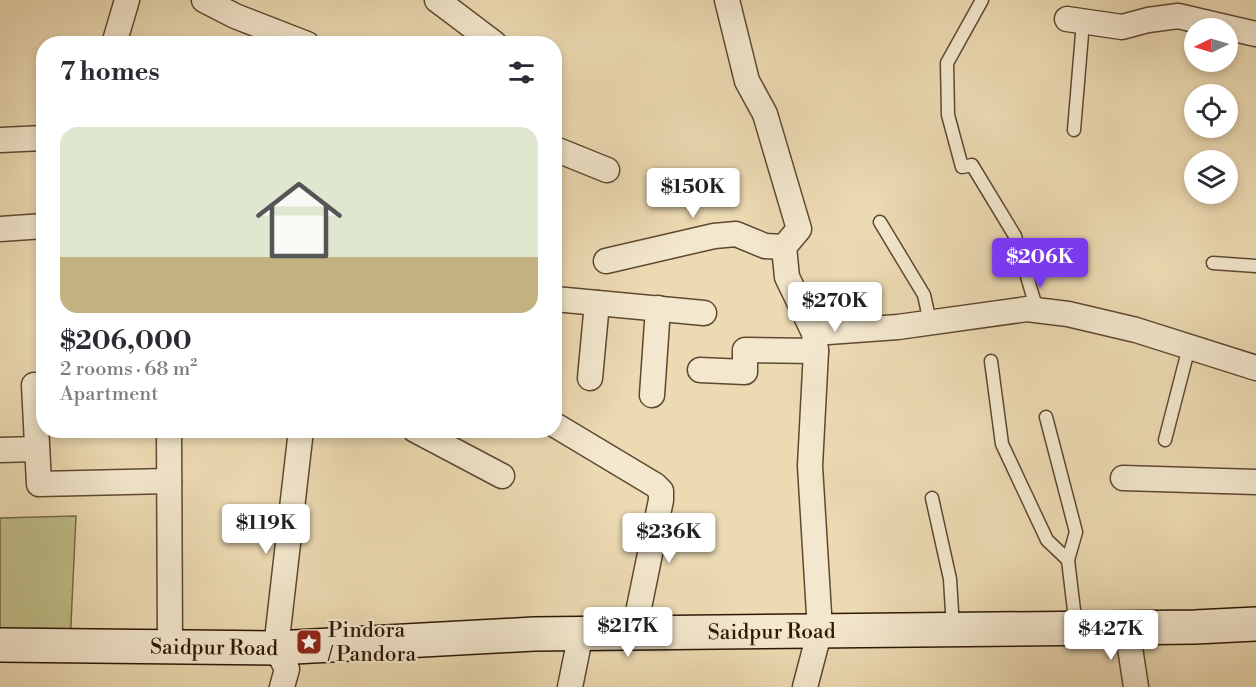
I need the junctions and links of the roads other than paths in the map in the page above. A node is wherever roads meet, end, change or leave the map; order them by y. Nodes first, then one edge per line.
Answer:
1 (204, 0) edge
2 (436, 0) edge
3 (727, 0) edge
4 (982, 0) edge
5 (120, 3) edge
6 (1075, 20) joint
7 (1256, 34) edge
8 (115, 36) edge
9 (286, 36) edge
10 (485, 36) edge
11 (1074, 130) dead end
12 (36, 138) edge
13 (0, 140) edge
14 (562, 151) edge
15 (607, 170) dead end
16 (880, 222) dead end
17 (36, 227) edge
18 (0, 229) edge
19 (784, 247) junction
20 (606, 261) dead end
21 (1214, 263) dead end
22 (1256, 266) edge
23 (562, 300) edge
24 (597, 303) junction
25 (658, 308) junction
26 (1037, 310) junction
27 (704, 313) dead end
28 (930, 322) junction
29 (815, 342) junction
30 (1189, 347) junction
31 (991, 361) dead end
32 (1256, 368) edge
33 (700, 370) dead end
34 (590, 378) dead end
35 (36, 385) edge
36 (652, 394) dead end
37 (1046, 417) dead end
38 (36, 428) edge
39 (562, 429) edge
40 (36, 438) edge
41 (169, 438) edge
42 (300, 438) edge
43 (430, 438) edge
44 (1165, 440) dead end
45 (37, 449) junction
46 (0, 450) edge
47 (502, 476) dead end
48 (1124, 478) dead end
49 (169, 481) junction
50 (1256, 482) edge
51 (932, 498) dead end
52 (1068, 560) junction
53 (1256, 624) edge
54 (1076, 628) junction
55 (1127, 628) junction
56 (953, 629) junction
57 (820, 630) junction
58 (634, 632) junction
59 (581, 633) junction
60 (0, 645) edge
61 (170, 646) junction
62 (276, 648) junction
63 (282, 687) edge
64 (570, 687) edge
65 (805, 687) edge
66 (1136, 687) edge

1 - 9 street
2 - 10 street
3 - 19 street
4 - 26 lane
5 - 8 street
6 - 7 street
6 - 11 lane
12 - 13 street
14 - 15 street
16 - 28 lane
17 - 18 street
19 - 20 street
19 - 29 street
21 - 22 lane
23 - 24 street
24 - 25 street
24 - 34 street
25 - 27 street
25 - 36 street
26 - 28 street
26 - 30 street
28 - 29 street
29 - 33 street
29 - 57 street
30 - 32 street
30 - 44 lane
31 - 52 lane
35 - 38 street
37 - 52 lane
39 - 58 street
40 - 45 street
41 - 49 street
42 - 62 street
43 - 47 street
45 - 46 street
45 - 49 street
48 - 50 street
49 - 61 street
51 - 56 lane
52 - 54 lane
53 - 55 main road, Saidpur Road
54 - 55 main road, Saidpur Road
54 - 56 main road, Saidpur Road
55 - 66 street
56 - 57 main road, Saidpur Road
57 - 58 main road, Saidpur Road
57 - 65 street
58 - 59 main road, Saidpur Road
59 - 62 main road, Saidpur Road
59 - 64 street
60 - 61 main road, Saidpur Road
61 - 62 main road, Saidpur Road
62 - 63 street

